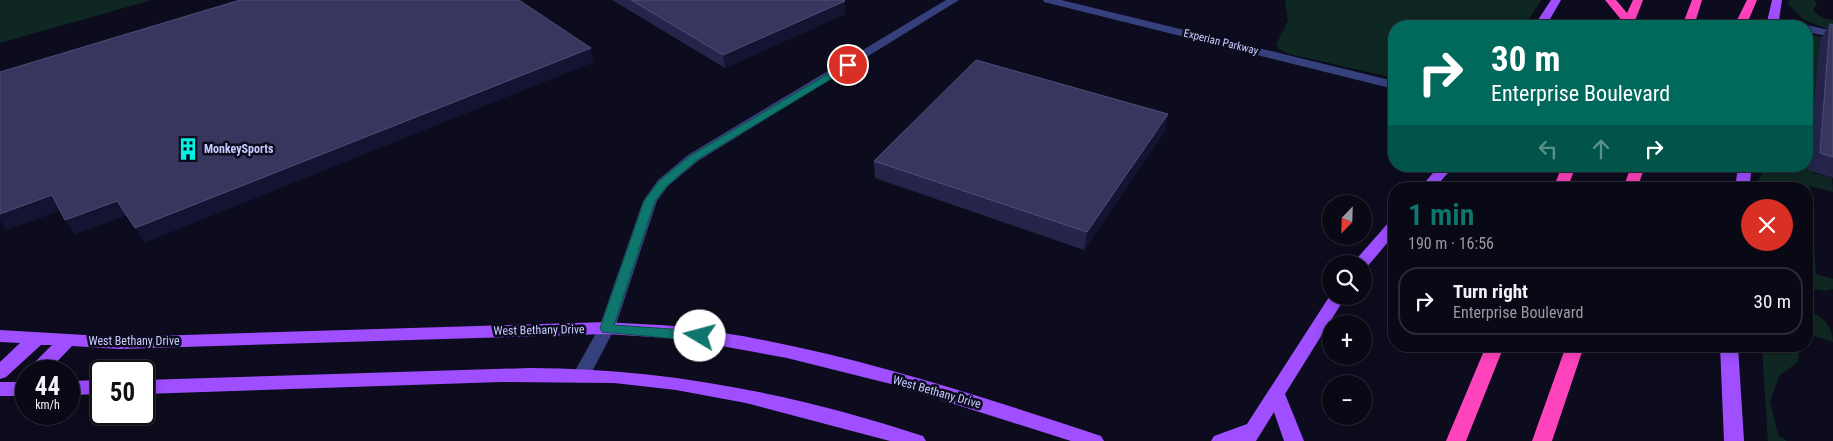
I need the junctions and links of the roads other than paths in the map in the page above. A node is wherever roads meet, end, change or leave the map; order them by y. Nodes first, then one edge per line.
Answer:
1 (954, 0) edge
2 (1048, 0) edge
3 (1556, 0) edge
4 (1610, 0) edge
5 (1638, 0) edge
6 (1697, 0) edge
7 (1752, 0) edge
8 (1777, 0) edge
9 (1544, 20) edge
10 (1625, 20) edge
11 (1630, 20) edge
12 (1690, 20) edge
13 (1743, 20) edge
14 (1774, 20) edge
15 (1813, 30) edge
16 (1833, 34) edge
17 (1388, 84) edge
18 (1442, 172) edge
19 (1432, 182) edge
20 (1388, 232) edge
21 (1368, 255) edge
22 (1332, 305) edge
23 (607, 328) junction
24 (0, 336) edge
25 (36, 339) junction
26 (67, 341) junction
27 (1493, 352) edge
28 (1573, 352) edge
29 (1729, 352) edge
30 (48, 360) edge
31 (0, 372) edge
32 (581, 376) junction
33 (155, 386) edge
34 (15, 388) edge
35 (0, 389) edge
36 (1276, 394) junction
37 (1250, 435) edge
38 (916, 441) edge
39 (1094, 441) edge
40 (1221, 441) edge
41 (1294, 441) edge
42 (1456, 441) edge
43 (1542, 441) edge
44 (1734, 441) edge

1 - 23 street
2 - 17 street, Experian Parkway
3 - 9 main road
4 - 10 highway
5 - 11 highway
6 - 12 highway
7 - 13 highway
8 - 14 main road
15 - 16 street
18 - 19 main road
20 - 21 main road
22 - 36 main road
23 - 26 main road, West Bethany Drive
23 - 32 street
23 - 39 main road, West Bethany Drive
24 - 25 main road, West Bethany Drive
25 - 26 main road, West Bethany Drive
25 - 31 main road
26 - 30 main road
27 - 42 highway
28 - 43 highway
29 - 44 main road
32 - 33 main road
32 - 38 main road
34 - 35 main road
36 - 37 main road
36 - 41 main road
37 - 40 main road

